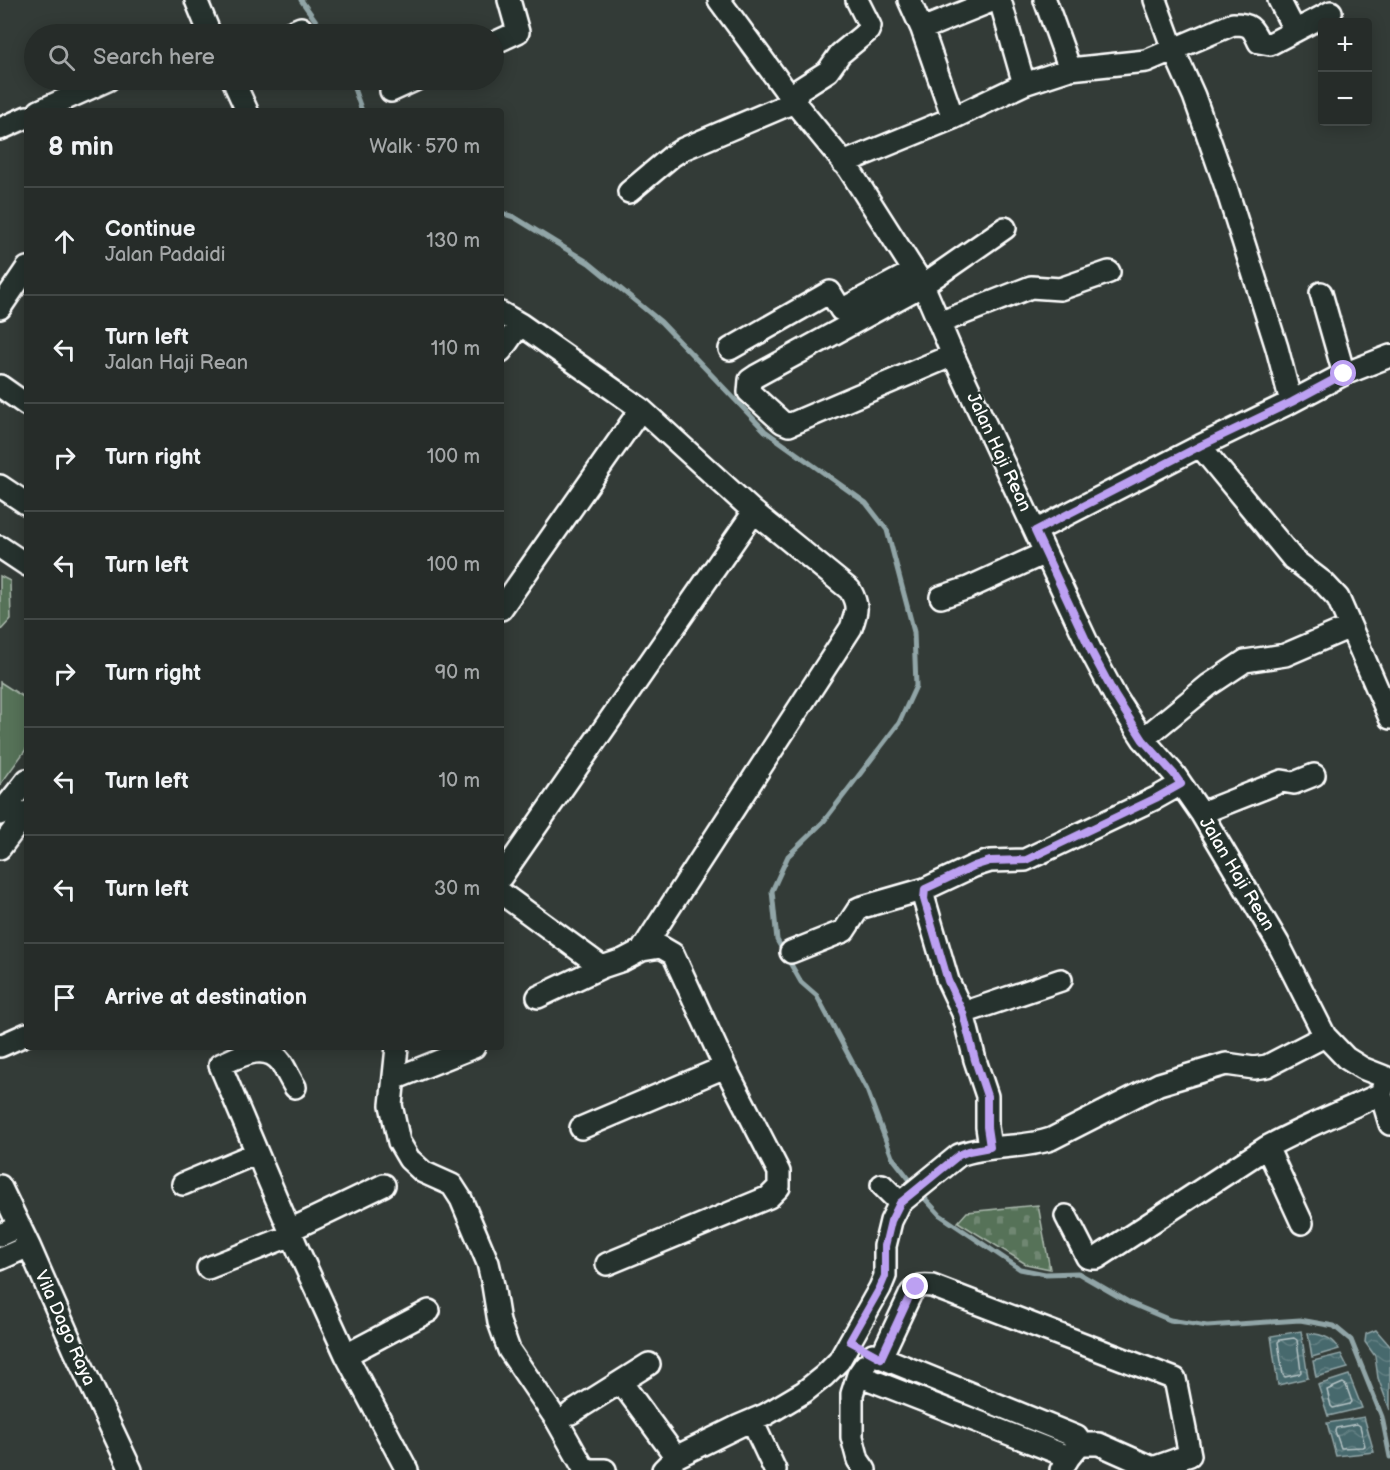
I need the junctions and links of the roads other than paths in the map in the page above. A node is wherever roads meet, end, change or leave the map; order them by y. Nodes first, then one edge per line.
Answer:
1 (196, 0) edge
2 (509, 0) edge
3 (857, 0) edge
4 (909, 0) edge
5 (994, 0) edge
6 (1000, 0) edge
7 (1045, 0) edge
8 (1155, 0) edge
9 (1279, 0) edge
10 (723, 1) edge
11 (1331, 12) dead end
12 (204, 24) edge
13 (922, 29) junction
14 (1294, 31) junction
15 (504, 38) edge
16 (1173, 49) junction
17 (1070, 69) junction
18 (1024, 84) junction
19 (86, 90) edge
20 (238, 90) edge
21 (794, 102) junction
22 (46, 108) edge
23 (247, 108) edge
24 (24, 118) edge
25 (953, 118) junction
26 (0, 129) edge
27 (843, 163) junction
28 (629, 192) dead end
29 (1005, 228) dead end
30 (24, 268) edge
31 (24, 272) edge
32 (1109, 272) dead end
33 (919, 278) junction
34 (0, 279) edge
35 (1321, 293) dead end
36 (0, 308) edge
37 (504, 315) edge
38 (939, 323) junction
39 (520, 324) junction
40 (504, 347) edge
41 (730, 349) dead end
42 (953, 355) junction
43 (1390, 356) edge
44 (1344, 374) junction
45 (0, 386) edge
46 (1292, 402) junction
47 (24, 403) edge
48 (641, 409) junction
49 (1200, 446) junction
50 (0, 486) edge
51 (24, 502) edge
52 (754, 512) junction
53 (1035, 531) junction
54 (0, 547) edge
55 (1045, 553) junction
56 (24, 564) edge
57 (941, 597) dead end
58 (504, 605) edge
59 (1350, 627) junction
60 (1390, 718) edge
61 (1143, 740) junction
62 (1314, 776) dead end
63 (24, 784) edge
64 (1181, 784) junction
65 (1201, 813) junction
66 (0, 814) edge
67 (24, 816) edge
68 (0, 848) edge
69 (504, 873) edge
70 (925, 889) junction
71 (504, 895) edge
72 (642, 950) junction
73 (791, 952) dead end
74 (602, 967) junction
75 (1061, 980) dead end
76 (538, 997) dead end
77 (963, 1013) junction
78 (24, 1035) edge
79 (1325, 1036) junction
80 (0, 1046) edge
81 (397, 1050) edge
82 (466, 1050) edge
83 (273, 1051) edge
84 (725, 1067) junction
85 (394, 1078) junction
86 (1386, 1084) edge
87 (295, 1087) dead end
88 (1390, 1124) edge
89 (581, 1128) dead end
90 (990, 1147) junction
91 (1267, 1147) junction
92 (257, 1153) junction
93 (183, 1184) dead end
94 (384, 1185) dead end
95 (882, 1185) dead end
96 (0, 1186) edge
97 (911, 1194) junction
98 (1066, 1215) dead end
99 (1302, 1223) dead end
100 (20, 1226) junction
101 (291, 1232) junction
102 (0, 1235) edge
103 (29, 1246) junction
104 (0, 1259) edge
105 (606, 1264) dead end
106 (208, 1268) dead end
107 (429, 1311) dead end
108 (850, 1341) junction
109 (346, 1355) junction
110 (877, 1356) junction
111 (649, 1364) dead end
112 (858, 1375) junction
113 (621, 1382) junction
114 (571, 1413) dead end
115 (752, 1421) junction
116 (1070, 1457) edge
117 (670, 1463) edge
118 (131, 1470) edge
119 (407, 1470) edge
120 (605, 1470) edge
121 (775, 1470) edge
122 (865, 1470) edge

1 - 12 street
2 - 15 street
3 - 21 street
4 - 13 street
5 - 13 street
6 - 18 street
7 - 17 street
8 - 16 street
9 - 14 street
10 - 21 street, Jalan Haji Rean
11 - 14 street
13 - 25 street
14 - 16 street
16 - 17 street
16 - 46 street
17 - 18 street
18 - 25 street
19 - 22 street
20 - 23 street
21 - 27 street, Jalan Haji Rean
21 - 28 street
24 - 26 street
25 - 27 street
27 - 33 street, Jalan Haji Rean
29 - 33 street
30 - 34 street
31 - 36 street
32 - 38 street
33 - 38 street, Jalan Haji Rean
33 - 41 street
33 - 42 street
35 - 44 street
37 - 39 street
38 - 42 street, Jalan Haji Rean
39 - 40 street
39 - 48 street
42 - 53 street, Jalan Haji Rean
43 - 44 street
44 - 46 street
45 - 47 street
46 - 49 street
48 - 52 street
48 - 58 street
49 - 53 street
49 - 59 street
50 - 51 street
52 - 69 street
52 - 72 street
53 - 55 street, Jalan Haji Rean
54 - 56 street
55 - 57 street
55 - 61 street, Jalan Haji Rean
59 - 60 street
59 - 61 street
61 - 64 street, Jalan Haji Rean
62 - 65 street
63 - 66 street
64 - 65 street, Jalan Haji Rean
64 - 70 street
65 - 79 street, Jalan Haji Rean
67 - 68 street
70 - 73 street
70 - 77 street
71 - 74 street
72 - 74 street
72 - 84 street
74 - 76 street
75 - 77 street
77 - 90 street
78 - 80 street
79 - 86 street, Jalan Haji Rean
79 - 90 street
81 - 85 street
82 - 85 street
83 - 87 street
83 - 92 street
84 - 89 street
84 - 105 street
85 - 120 street
86 - 88 street
86 - 91 street
90 - 97 street
91 - 98 street
91 - 99 street
92 - 93 street
92 - 101 street
94 - 101 street
95 - 97 street
96 - 100 street, Vila Dago Raya
97 - 108 street
100 - 102 street
100 - 103 street, Vila Dago Raya
101 - 106 street
101 - 109 street
103 - 104 street
103 - 118 street, Vila Dago Raya
107 - 109 street
108 - 110 street
108 - 115 street
109 - 119 street
110 - 112 street
110 - 116 street
110 - 116 street
111 - 113 street
112 - 116 street
112 - 122 street
113 - 114 street
113 - 117 street
115 - 117 street
115 - 121 street

